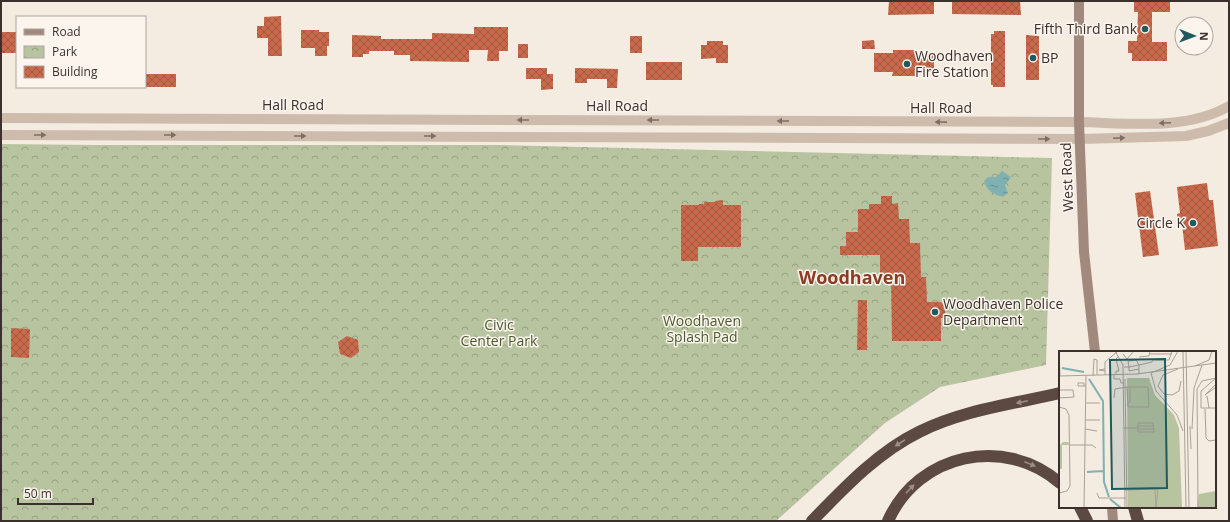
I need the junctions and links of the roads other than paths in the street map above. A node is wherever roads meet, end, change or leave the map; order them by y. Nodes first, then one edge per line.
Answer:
1 (1079, 1) edge
2 (1229, 106) edge
3 (1, 118) edge
4 (373, 119) junction
5 (580, 120) junction
6 (811, 121) junction
7 (956, 122) junction
8 (1008, 122) junction
9 (1079, 122) junction
10 (1183, 122) junction
11 (1229, 123) edge
12 (1, 135) edge
13 (373, 136) junction
14 (1186, 136) junction
15 (580, 137) junction
16 (810, 138) junction
17 (1008, 138) junction
18 (957, 139) junction
19 (1080, 139) junction
20 (1095, 351) edge
21 (1059, 393) edge
22 (1059, 483) edge
23 (1080, 508) edge
24 (1112, 508) edge
25 (1134, 508) edge
26 (812, 521) edge
27 (888, 521) edge
28 (1087, 521) edge
29 (1113, 521) edge
30 (1138, 521) edge

1 - 9 main road, West Road
2 - 10 street, Hall Road
3 - 4 street, Hall Road
5 -> 4 street, Hall Road
4 - 13 street
6 -> 5 street, Hall Road
5 - 15 street
7 -> 6 street, Hall Road
6 - 16 street
7 - 8 street, Hall Road
7 - 18 street
8 - 9 street, Hall Road
8 - 17 street
10 -> 9 street, Hall Road
9 - 19 main road, West Road
10 - 14 street
11 - 14 street
12 -> 13 street
13 -> 15 street
19 -> 14 street
15 - 16 street
16 - 18 street
17 - 18 street
17 -> 19 street
19 - 20 main road, West Road
21 -> 26 highway
27 -> 22 highway
23 - 28 highway
24 - 29 main road
25 - 30 highway

